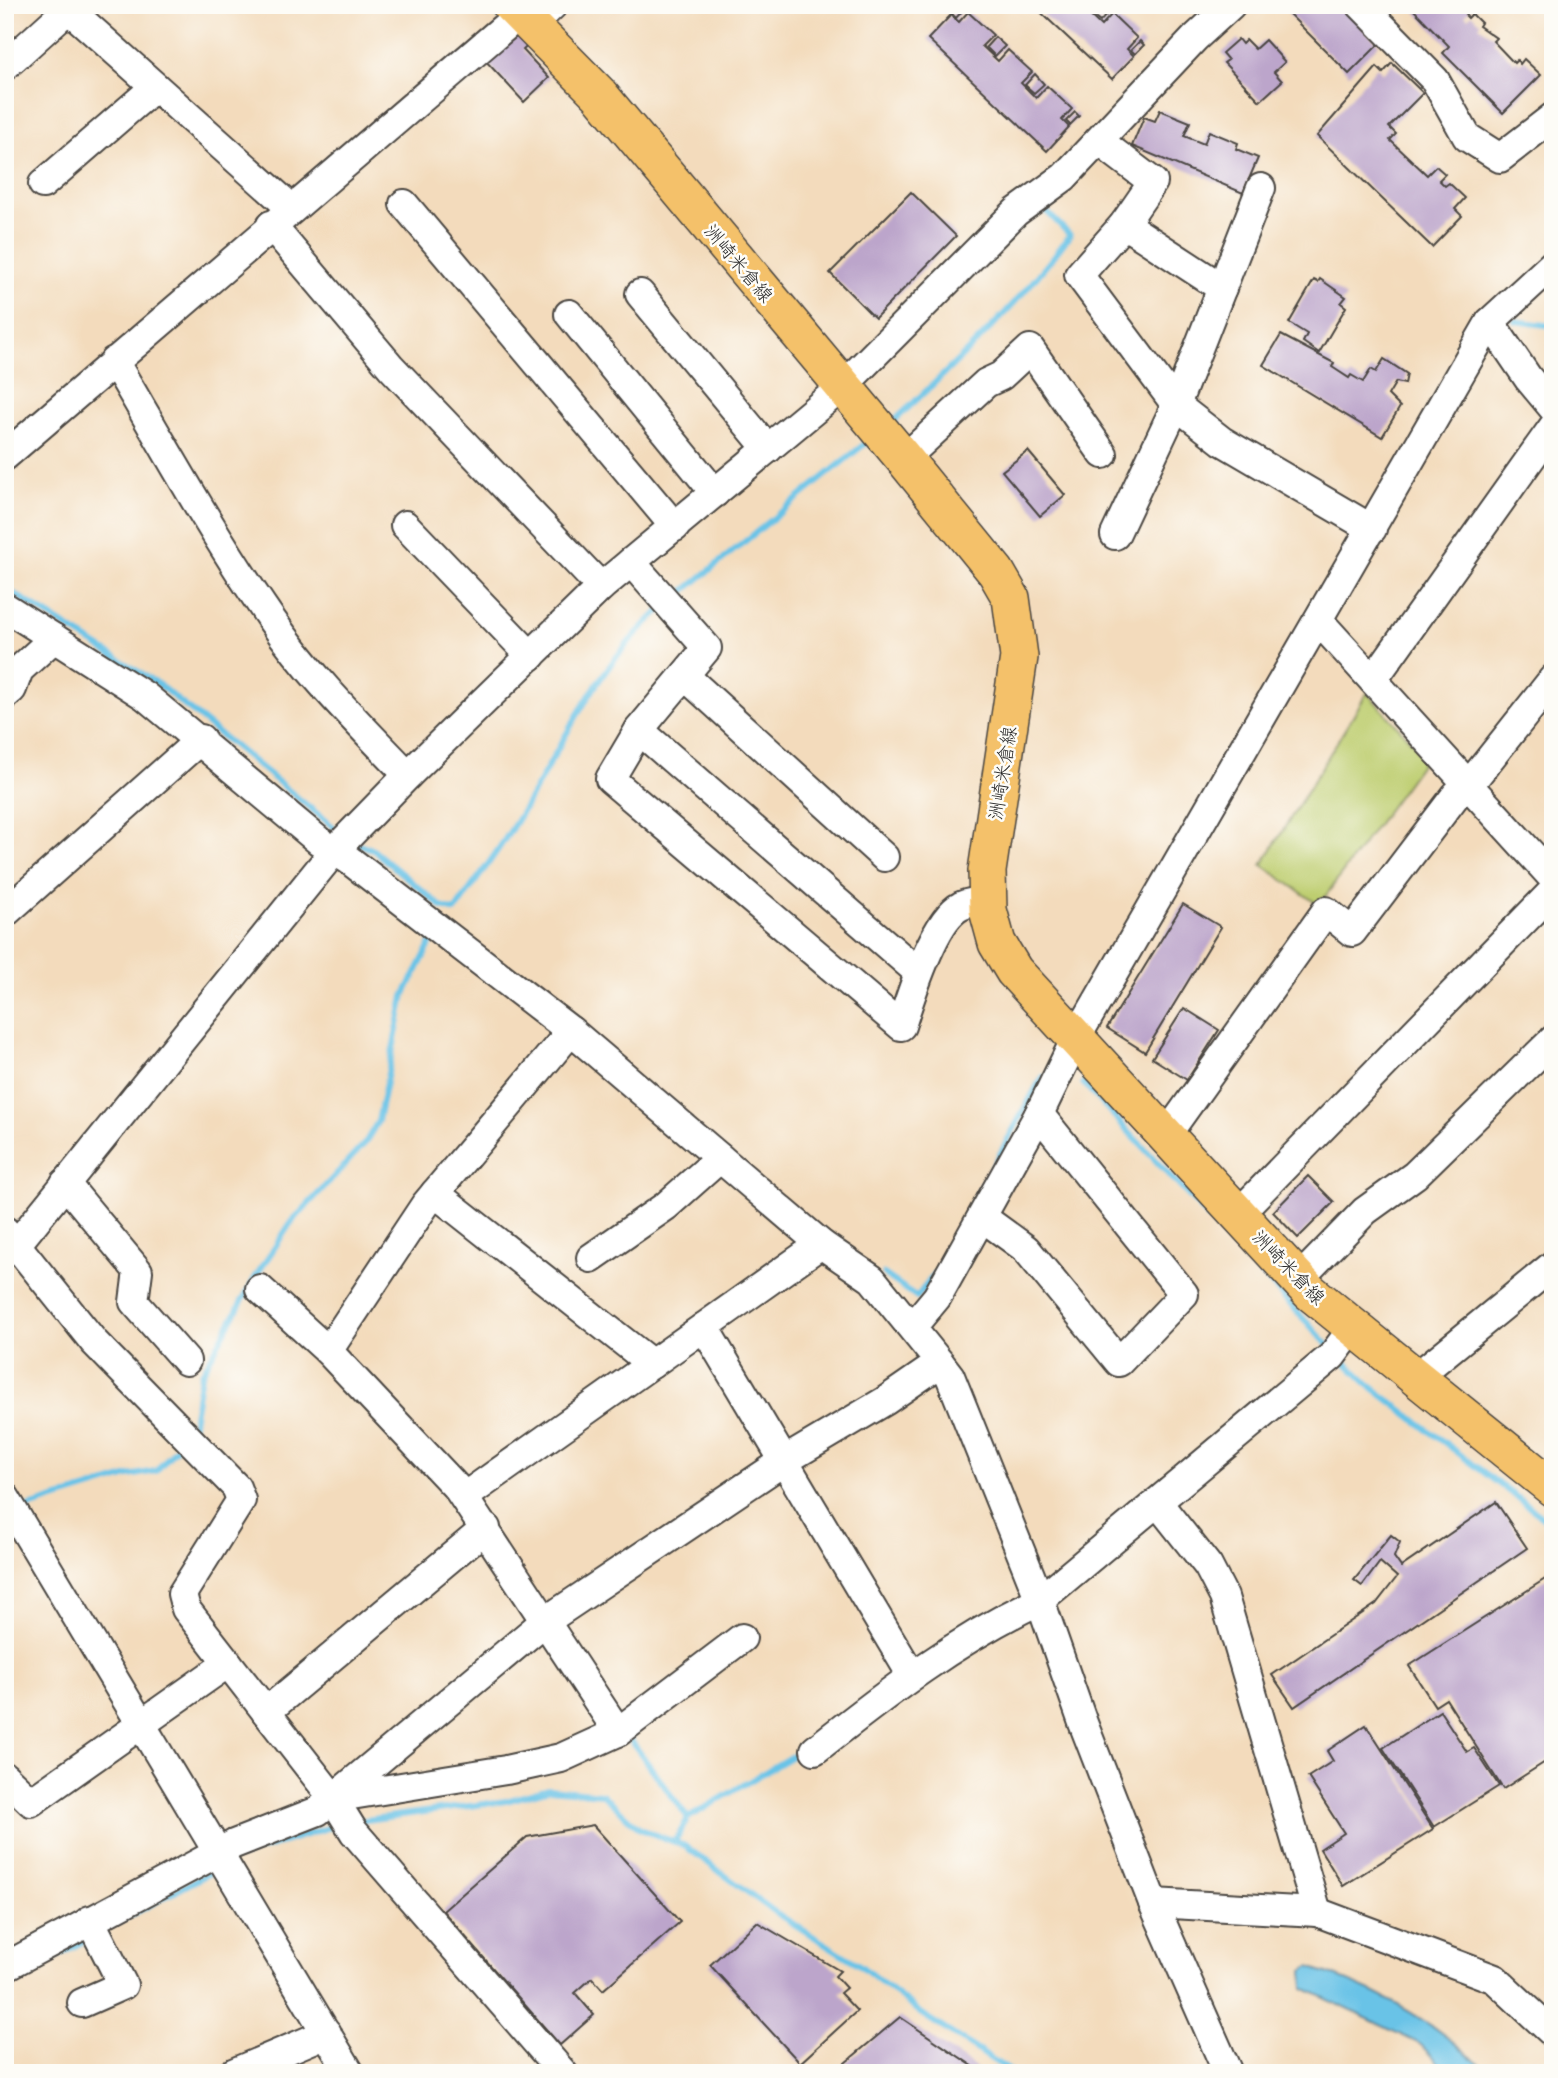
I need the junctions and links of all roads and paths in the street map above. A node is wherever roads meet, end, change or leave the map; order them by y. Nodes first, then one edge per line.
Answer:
1 (1231, 5) edge
2 (1361, 5) edge
3 (66, 7) edge
4 (529, 12) edge
5 (5, 66) edge
6 (155, 87) junction
7 (1553, 117) edge
8 (1099, 141) junction
9 (43, 184) dead end
10 (1261, 188) dead end
11 (404, 204) dead end
12 (281, 217) junction
13 (1124, 224) junction
14 (1553, 264) edge
15 (1222, 288) junction
16 (640, 294) dead end
17 (569, 314) dead end
18 (1490, 322) junction
19 (114, 361) junction
20 (842, 387) junction
21 (1176, 405) junction
22 (1553, 408) edge
23 (1553, 427) edge
24 (768, 449) junction
25 (1103, 454) dead end
26 (5, 456) edge
27 (904, 459) junction
28 (715, 493) junction
29 (405, 525) dead end
30 (1364, 525) junction
31 (675, 527) junction
32 (1115, 535) dead end
33 (631, 562) junction
34 (601, 587) junction
35 (5, 607) edge
36 (1319, 621) junction
37 (54, 638) junction
38 (531, 656) junction
39 (685, 676) junction
40 (1553, 678) edge
41 (1373, 680) junction
42 (5, 695) edge
43 (639, 730) junction
44 (201, 739) junction
45 (408, 775) junction
46 (1467, 784) junction
47 (341, 844) junction
48 (884, 857) dead end
49 (1553, 878) edge
50 (1553, 891) edge
51 (988, 900) junction
52 (5, 914) edge
53 (918, 972) junction
54 (571, 1031) junction
55 (1553, 1040) edge
56 (1069, 1052) junction
57 (1039, 1114) junction
58 (1165, 1137) junction
59 (720, 1158) junction
60 (65, 1183) junction
61 (435, 1193) junction
62 (1238, 1214) junction
63 (982, 1217) junction
64 (9, 1243) edge
65 (821, 1244) junction
66 (591, 1258) dead end
67 (1553, 1265) edge
68 (1298, 1280) junction
69 (260, 1289) dead end
70 (704, 1327) junction
71 (912, 1327) junction
72 (1341, 1345) junction
73 (331, 1347) junction
74 (186, 1361) dead end
75 (940, 1363) junction
76 (652, 1364) junction
77 (1415, 1378) junction
78 (784, 1461) junction
79 (1553, 1488) edge
80 (468, 1494) junction
81 (1158, 1503) junction
82 (11, 1506) edge
83 (486, 1528) junction
84 (1040, 1600) junction
85 (549, 1619) junction
86 (742, 1638) dead end
87 (228, 1663) junction
88 (912, 1674) junction
89 (266, 1712) junction
90 (143, 1725) junction
91 (621, 1730) junction
92 (815, 1750) dead end
93 (5, 1777) edge
94 (344, 1815) junction
95 (225, 1860) junction
96 (1153, 1903) junction
97 (1317, 1912) junction
98 (95, 1930) junction
99 (5, 1967) edge
100 (82, 2003) dead end
101 (327, 2033) junction
102 (1553, 2034) edge
103 (233, 2073) edge
104 (350, 2073) edge
105 (563, 2073) edge
106 (1228, 2073) edge

1 - 8 street
2 - 7 street
3 - 5 street
3 - 6 street
4 - 12 street
4 - 20 main road, 洲崎米倉線
6 - 9 street
6 - 12 street
8 - 13 street
8 - 20 street
10 - 15 street
11 - 31 street
12 - 19 street
12 - 34 street
13 - 15 street
13 - 21 street
14 - 18 street
15 - 21 street
16 - 24 street
17 - 28 street
18 - 22 street
18 - 30 street
19 - 26 street
19 - 45 street
20 - 24 street
20 - 27 main road, 洲崎米倉線
21 - 30 street
21 - 32 street
23 - 41 street
24 - 28 street
25 - 27 street
27 - 51 main road, 洲崎米倉線
28 - 31 street
29 - 38 street
30 - 36 street
31 - 33 street
33 - 34 street
33 - 39 street
34 - 38 street
35 - 37 street
36 - 41 street
36 - 56 street
37 - 42 street
37 - 44 street
38 - 45 street
39 - 43 street
39 - 48 street
40 - 46 street
41 - 46 street
43 - 53 street
43 - 53 street
44 - 47 street
44 - 52 street
45 - 47 street
46 - 49 street
46 - 58 street
47 - 54 street
47 - 60 street
50 - 62 street
51 - 53 street
51 - 56 main road, 洲崎米倉線
54 - 59 street
54 - 61 street
55 - 68 street
56 - 57 street
56 - 58 main road, 洲崎米倉線
57 - 63 street
57 - 63 street
58 - 62 main road, 洲崎米倉線
59 - 65 street
59 - 66 street
60 - 64 street
60 - 74 street
61 - 73 street
61 - 76 street
62 - 68 main road, 洲崎米倉線
63 - 71 street
64 - 87 street
65 - 70 street
65 - 71 street
67 - 77 street
68 - 72 main road, 洲崎米倉線
69 - 73 street
70 - 76 street
70 - 78 street
71 - 75 street
72 - 77 main road, 洲崎米倉線
72 - 81 street
73 - 80 street
75 - 78 street
75 - 84 street
76 - 80 street
77 - 79 main road, 洲崎米倉線
78 - 85 street
78 - 88 street
80 - 83 street
81 - 84 street
81 - 97 street
82 - 90 street
83 - 85 street
83 - 89 street
84 - 88 street
84 - 96 street
85 - 91 street
85 - 94 street
86 - 91 street
87 - 89 street
87 - 90 street
88 - 92 street
89 - 94 street
90 - 93 street
90 - 95 street
91 - 94 street
94 - 95 street
94 - 105 street
95 - 98 street
95 - 101 street
96 - 97 street
96 - 106 street
97 - 102 street
98 - 99 street
98 - 100 street
101 - 103 street
101 - 104 street

